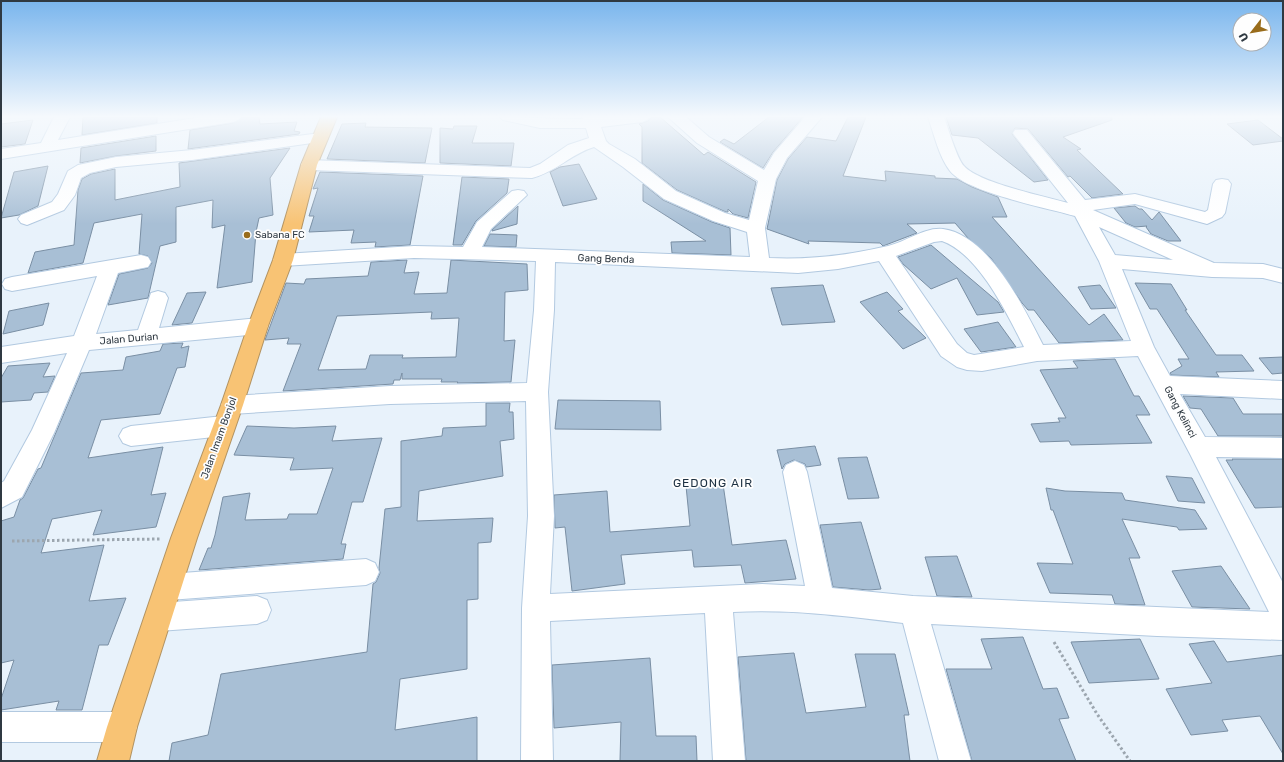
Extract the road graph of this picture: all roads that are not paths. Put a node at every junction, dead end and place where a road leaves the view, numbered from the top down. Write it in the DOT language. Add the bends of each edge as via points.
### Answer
graph roads {
  1 [pos="210,153"];
  2 [pos="314,153"];
  3 [pos="568,153"];
  4 [pos="612,153"];
  5 [pos="724,153"];
  6 [pos="783,153"];
  7 [pos="949,153"];
  8 [pos="1036,153"];
  9 [pos="309,165"];
  10 [pos="767,179"];
  11 [pos="1222,184"];
  12 [pos="518,195"];
  13 [pos="1081,209"];
  14 [pos="27,219"];
  15 [pos="756,228"];
  16 [pos="883,252"];
  17 [pos="469,254"];
  18 [pos="546,256"];
  19 [pos="284,260"];
  20 [pos="1109,260"];
  21 [pos="141,262"];
  22 [pos="760,265"];
  23 [pos="110,268"];
  24 [pos="1212,270"];
  25 [pos="1283,276"];
  26 [pos="12,284"];
  27 [pos="158,298"];
  28 [pos="258,326"];
  29 [pos="146,338"];
  30 [pos="82,343"];
  31 [pos="1144,348"];
  32 [pos="1037,353"];
  33 [pos="1,355"];
  34 [pos="1165,384"];
  35 [pos="1283,390"];
  36 [pos="537,392"];
  37 [pos="232,405"];
  38 [pos="223,426"];
  39 [pos="131,436"];
  40 [pos="1198,447"];
  41 [pos="1283,448"];
  42 [pos="795,472"];
  43 [pos="1,497"];
  44 [pos="366,572"];
  45 [pos="169,587"];
  46 [pos="718,599"];
  47 [pos="821,600"];
  48 [pos="1281,603"];
  49 [pos="536,608"];
  50 [pos="257,610"];
  51 [pos="913,610"];
  52 [pos="159,617"];
  53 [pos="1283,626"];
  54 [pos="1,727"];
  55 [pos="122,727"];
  56 [pos="113,761"];
  57 [pos="537,761"];
  58 [pos="729,761"];
  59 [pos="955,761"];
  1 -- 14 [label="street" via="116,162 84,169 74,175 66,195 58,206"];
  2 -- 9 [label="highway, Jalan Imam Bonjol"];
  3 -- 9 [label="street" via="546,168 532,173"];
  4 -- 15 [label="street" via="630,163 670,195 719,217"];
  5 -- 10 [label="street"];
  6 -- 10 [label="street"];
  7 -- 13 [label="street" via="957,169 1004,191"];
  8 -- 13 [label="street, Gang Kelinci"];
  9 -- 19 [label="highway, Jalan Imam Bonjol"];
  10 -- 15 [label="street"];
  11 -- 13 [label="street" via="1216,213 1207,218 1134,199"];
  12 -- 17 [label="street" via="483,226"];
  13 -- 20 [label="street, Gang Kelinci"];
  13 -- 24 [label="street"];
  15 -- 22 [label="street"];
  16 -- 22 [label="street, Gang Benda" via="864,258 818,265"];
  16 -- 32 [label="street" via="948,350 956,357 966,362 977,363"];
  16 -- 32 [label="street, Gang Benda" via="942,235 961,242 1008,300"];
  17 -- 18 [label="street, Gang Benda"];
  17 -- 19 [label="street, Gang Benda" via="414,252"];
  18 -- 22 [label="street, Gang Benda"];
  18 -- 36 [label="street"];
  19 -- 28 [label="highway, Jalan Imam Bonjol"];
  20 -- 24 [label="street"];
  20 -- 31 [label="street, Gang Kelinci"];
  21 -- 23 [label="street"];
  23 -- 26 [label="street"];
  23 -- 30 [label="street"];
  24 -- 25 [label="street" via="1263,271"];
  27 -- 29 [label="street"];
  28 -- 29 [label="street, Jalan Durian"];
  28 -- 37 [label="highway, Jalan Imam Bonjol"];
  29 -- 30 [label="street, Jalan Durian"];
  30 -- 33 [label="street, Jalan Durian"];
  30 -- 43 [label="street" via="21,475 13,489"];
  31 -- 32 [label="street"];
  31 -- 34 [label="street, Gang Kelinci"];
  34 -- 35 [label="street"];
  34 -- 40 [label="street, Gang Kelinci"];
  36 -- 37 [label="street" via="390,395"];
  36 -- 49 [label="street" via="541,516"];
  37 -- 38 [label="highway, Jalan Imam Bonjol"];
  38 -- 39 [label="street"];
  38 -- 45 [label="highway, Jalan Imam Bonjol"];
  40 -- 41 [label="street"];
  40 -- 48 [label="street, Gang Kelinci"];
  42 -- 47 [label="street"];
  44 -- 45 [label="street"];
  45 -- 52 [label="highway, Jalan Imam Bonjol"];
  46 -- 47 [label="street" via="762,597"];
  46 -- 49 [label="street"];
  46 -- 58 [label="street"];
  47 -- 51 [label="street"];
  49 -- 57 [label="street"];
  50 -- 52 [label="street"];
  51 -- 53 [label="street"];
  51 -- 59 [label="street"];
  52 -- 55 [label="highway, Jalan Imam Bonjol"];
  54 -- 55 [label="street"];
  55 -- 56 [label="highway, Jalan Imam Bonjol"];
}
